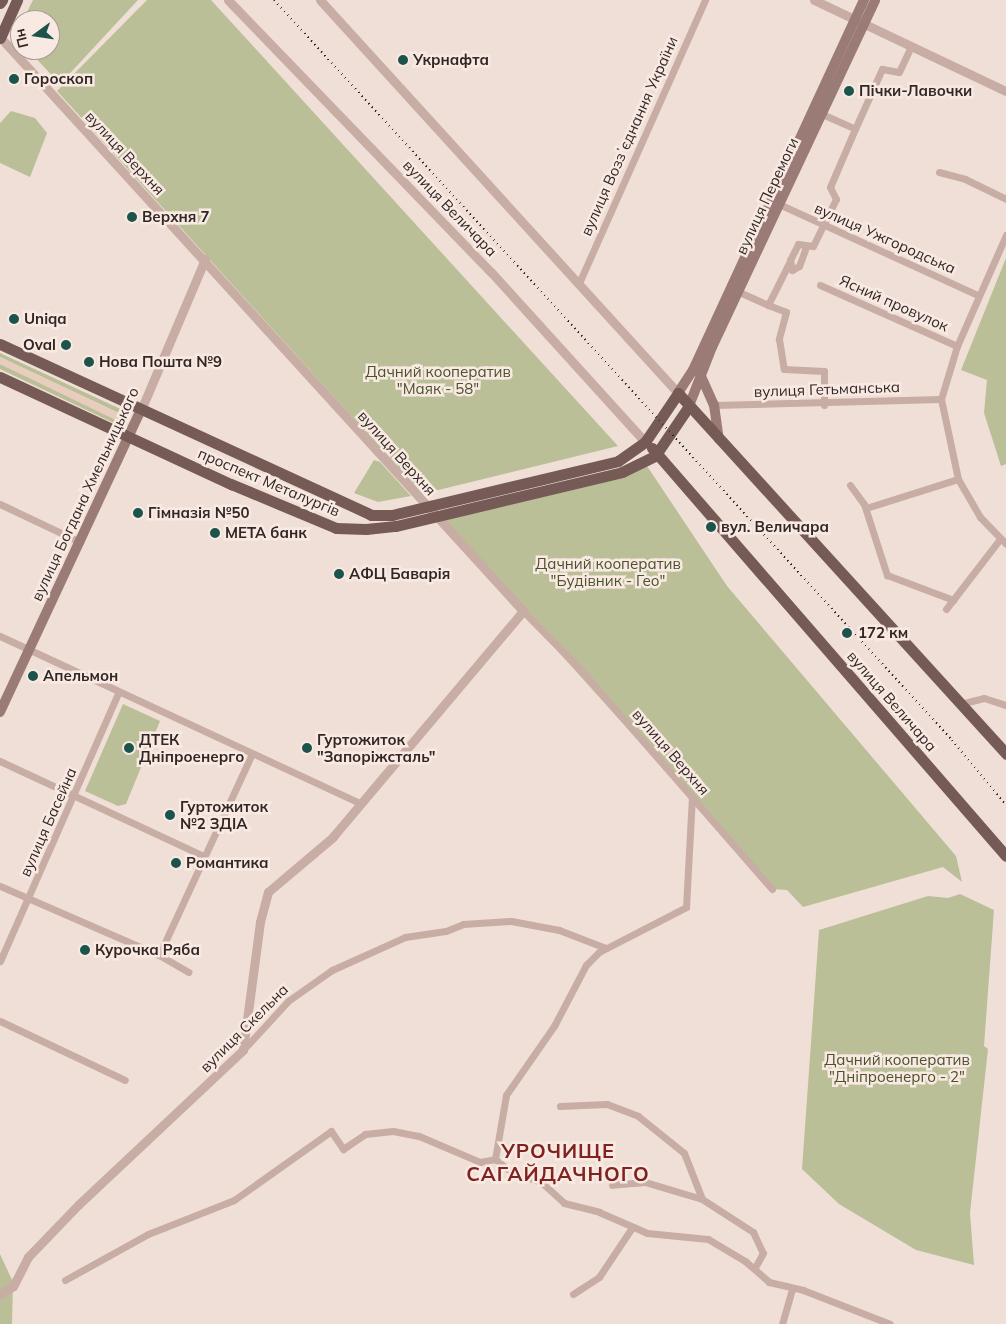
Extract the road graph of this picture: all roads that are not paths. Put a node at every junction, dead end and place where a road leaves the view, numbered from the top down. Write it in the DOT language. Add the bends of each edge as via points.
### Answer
graph roads {
  1 [pos="17,0"];
  2 [pos="228,0"];
  3 [pos="320,0"];
  4 [pos="705,0"];
  5 [pos="814,0"];
  6 [pos="864,0"];
  7 [pos="875,0"];
  8 [pos="860,21"];
  9 [pos="0,37"];
  10 [pos="911,46"];
  11 [pos="1006,91"];
  12 [pos="822,114"];
  13 [pos="855,129"];
  14 [pos="939,172"];
  15 [pos="1006,199"];
  16 [pos="780,205"];
  17 [pos="823,226"];
  18 [pos="1006,235"];
  19 [pos="205,259"];
  20 [pos="579,283"];
  21 [pos="820,285"];
  22 [pos="738,292"];
  23 [pos="978,295"];
  24 [pos="768,305"];
  25 [pos="0,344"];
  26 [pos="957,346"];
  27 [pos="693,370"];
  28 [pos="703,376"];
  29 [pos="0,377"];
  30 [pos="678,393"];
  31 [pos="941,399"];
  32 [pos="824,404"];
  33 [pos="714,405"];
  34 [pos="689,406"];
  35 [pos="141,410"];
  36 [pos="129,438"];
  37 [pos="719,438"];
  38 [pos="645,442"];
  39 [pos="657,453"];
  40 [pos="958,479"];
  41 [pos="850,485"];
  42 [pos="0,504"];
  43 [pos="426,506"];
  44 [pos="348,508"];
  45 [pos="866,508"];
  46 [pos="436,516"];
  47 [pos="341,528"];
  48 [pos="80,542"];
  49 [pos="1003,542"];
  50 [pos="953,600"];
  51 [pos="946,609"];
  52 [pos="522,612"];
  53 [pos="0,636"];
  54 [pos="29,650"];
  55 [pos="118,693"];
  56 [pos="960,704"];
  57 [pos="1006,706"];
  58 [pos="0,712"];
  59 [pos="252,754"];
  60 [pos="1006,754"];
  61 [pos="0,761"];
  62 [pos="75,797"];
  63 [pos="692,797"];
  64 [pos="358,802"];
  65 [pos="204,856"];
  66 [pos="1006,856"];
  67 [pos="0,886"];
  68 [pos="772,889"];
  69 [pos="28,900"];
  70 [pos="606,948"];
  71 [pos="160,955"];
  72 [pos="0,961"];
  73 [pos="188,972"];
  74 [pos="0,1021"];
  75 [pos="243,1050"];
  76 [pos="125,1080"];
  77 [pos="560,1106"];
  78 [pos="495,1159"];
  79 [pos="612,1185"];
  80 [pos="702,1199"];
  81 [pos="631,1229"];
  82 [pos="754,1269"];
  83 [pos="65,1280"];
  84 [pos="792,1288"];
  85 [pos="0,1294"];
  86 [pos="573,1294"];
  87 [pos="782,1324"];
  88 [pos="890,1324"];
  1 -- 9 [label="main road"];
  2 -- 38 [label="street, вулиця Величара" via="491,272"];
  3 -- 20 [label="street"];
  4 -- 20 [label="street, вулиця Воззʼєднання України"];
  5 -- 8 [label="street"];
  6 -- 8 [label="main road, вулиця Перемоги"];
  7 -- 8 [label="main road, вулиця Перемоги"];
  8 -- 10 [label="street"];
  8 -- 12 [label="main road, вулиця Перемоги"];
  8 -- 27 [label="main road, вулиця Перемоги"];
  9 -- 19 [label="street, вулиця Верхня"];
  10 -- 11 [label="street"];
  10 -- 13 [label="street" via="900,71 882,69"];
  12 -- 13 [label="street"];
  12 -- 16 [label="main road, вулиця Перемоги"];
  13 -- 17 [label="street" via="830,187 836,199"];
  14 -- 15 [label="street" via="965,179"];
  16 -- 17 [label="street, вулиця Ужгородська"];
  16 -- 22 [label="main road, вулиця Перемоги"];
  17 -- 23 [label="street, вулиця Ужгородська"];
  17 -- 24 [label="street" via="814,245 798,244"];
  18 -- 23 [label="street"];
  19 -- 35 [label="street, вулиця Богдана Хмельницького"];
  19 -- 43 [label="street, вулиця Верхня"];
  20 -- 30 [label="street"];
  21 -- 26 [label="street, Ясний провулок"];
  22 -- 24 [label="street"];
  22 -- 28 [label="main road, вулиця Перемоги"];
  23 -- 26 [label="street"];
  24 -- 32 [label="street" via="786,312 779,339 784,369 824,371"];
  25 -- 35 [label="main road, проспект Металургів"];
  26 -- 31 [label="street"];
  27 -- 28 [label="main road"];
  27 -- 30 [label="main road, вулиця Перемоги"];
  28 -- 33 [label="main road"];
  28 -- 34 [label="main road, вулиця Перемоги"];
  29 -- 36 [label="main road, проспект Металургів"];
  30 -- 34 [label="main road"];
  30 -- 38 [label="main road, проспект Металургів"];
  31 -- 32 [label="street, вулиця Гетьманська"];
  31 -- 40 [label="street"];
  32 -- 33 [label="street, вулиця Гетьманська"];
  33 -- 37 [label="main road"];
  34 -- 37 [label="main road"];
  34 -- 39 [label="main road, проспект Металургів"];
  35 -- 36 [label="main road, вулиця Богдана Хмельницького"];
  35 -- 44 [label="main road, проспект Металургів"];
  36 -- 47 [label="main road, проспект Металургів"];
  36 -- 48 [label="main road, вулиця Богдана Хмельницького"];
  37 -- 56 [label="main road"];
  38 -- 39 [label="main road, вулиця Величара"];
  38 -- 43 [label="main road, проспект Металургів" via="618,460"];
  39 -- 46 [label="main road, проспект Металургів" via="622,472"];
  39 -- 66 [label="main road, вулиця Величара"];
  40 -- 45 [label="street"];
  40 -- 49 [label="street" via="972,506"];
  41 -- 45 [label="street"];
  42 -- 48 [label="street"];
  43 -- 44 [label="main road, проспект Металургів" via="371,515"];
  43 -- 46 [label="street, вулиця Верхня"];
  44 -- 47 [label="main road"];
  45 -- 50 [label="street" via="887,575"];
  46 -- 47 [label="main road, проспект Металургів" via="396,526"];
  46 -- 52 [label="street, вулиця Верхня"];
  48 -- 54 [label="main road, вулиця Богдана Хмельницького"];
  49 -- 50 [label="street"];
  50 -- 51 [label="street"];
  52 -- 63 [label="street, вулиця Верхня" via="580,668"];
  52 -- 64 [label="street"];
  53 -- 54 [label="street"];
  54 -- 55 [label="street"];
  54 -- 58 [label="main road, вулиця Богдана Хмельницького"];
  55 -- 59 [label="street"];
  55 -- 62 [label="street, вулиця Басейна"];
  56 -- 57 [label="street" via="984,698"];
  56 -- 60 [label="main road"];
  59 -- 64 [label="street"];
  59 -- 65 [label="street"];
  61 -- 62 [label="street"];
  62 -- 65 [label="street"];
  62 -- 69 [label="street, вулиця Басейна"];
  63 -- 68 [label="street, вулиця Верхня"];
  63 -- 70 [label="street" via="686,907"];
  64 -- 75 [label="street" via="333,837 266,897"];
  65 -- 71 [label="street"];
  67 -- 69 [label="street"];
  69 -- 71 [label="street"];
  69 -- 72 [label="street, вулиця Басейна"];
  70 -- 75 [label="street, вулиця Скельна" via="559,930 510,922 463,924 446,931 405,937 332,970 295,996"];
  70 -- 78 [label="street" via="586,965 554,1026 506,1095"];
  71 -- 73 [label="street"];
  74 -- 76 [label="street"];
  75 -- 85 [label="street, вулиця Скельна" via="78,1205 28,1257 13,1286"];
  77 -- 80 [label="street" via="607,1104 638,1116 684,1153"];
  78 -- 81 [label="street" via="512,1173 541,1182 564,1203 599,1212"];
  78 -- 83 [label="street" via="480,1162 419,1136 393,1131 365,1134 343,1149 331,1132 234,1200 148,1234"];
  79 -- 80 [label="street" via="645,1182"];
  80 -- 82 [label="street" via="753,1232 763,1253"];
  81 -- 82 [label="street" via="708,1239"];
  81 -- 86 [label="street" via="599,1277"];
  82 -- 84 [label="street" via="769,1282"];
  84 -- 87 [label="street"];
  84 -- 88 [label="street"];
}
